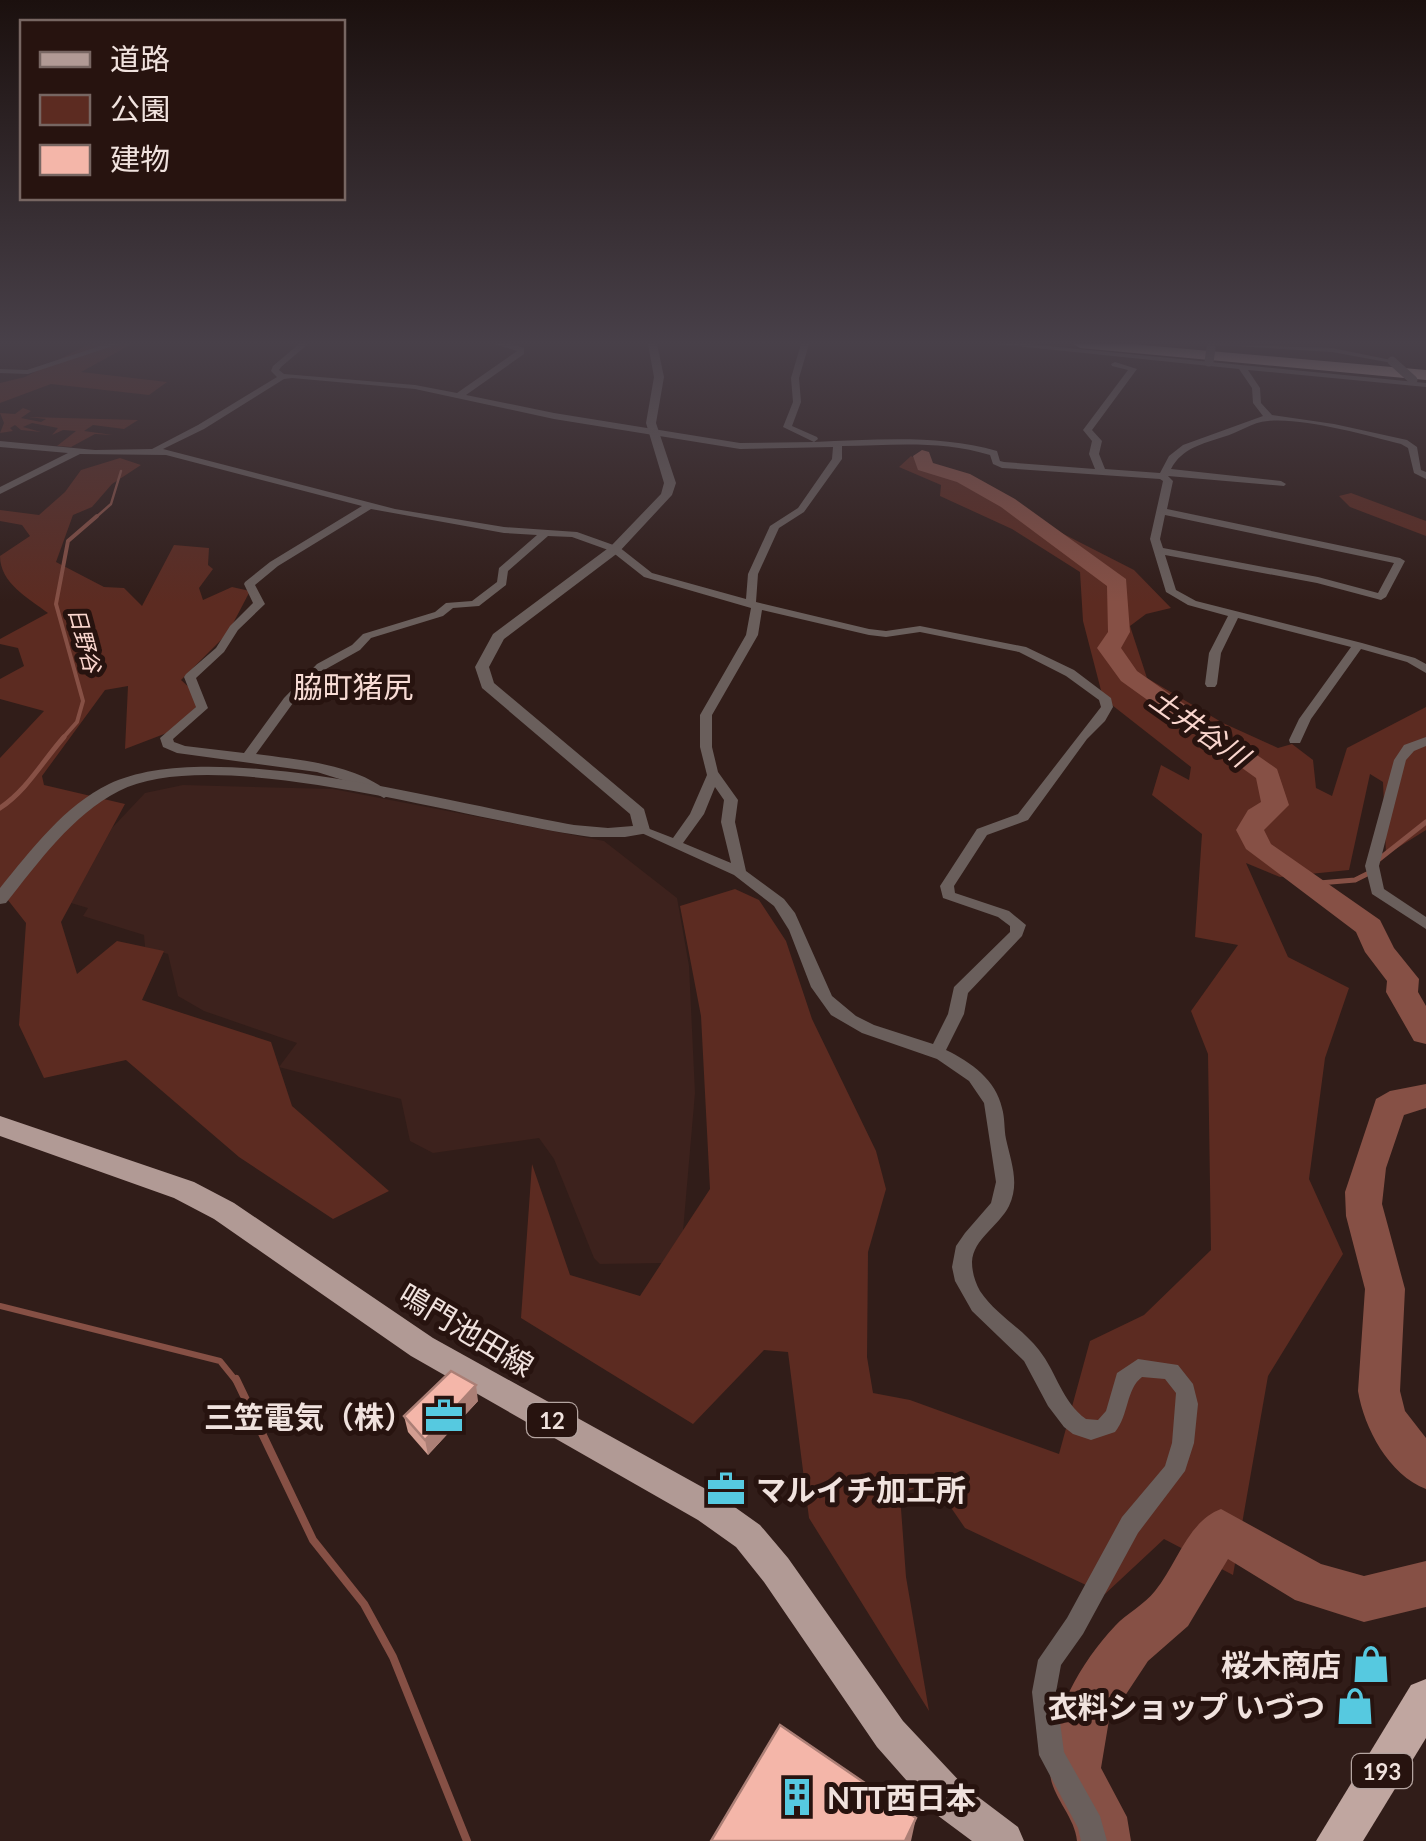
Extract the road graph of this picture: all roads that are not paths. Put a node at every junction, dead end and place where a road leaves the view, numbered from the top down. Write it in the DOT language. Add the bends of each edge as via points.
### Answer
graph roads {
  1 [pos="194,430"];
  2 [pos="641,430"];
  3 [pos="794,430"];
  4 [pos="1086,430"];
  5 [pos="1232,430"];
  6 [pos="1339,430"];
  7 [pos="652,432"];
  8 [pos="838,442"];
  9 [pos="822,443"];
  10 [pos="0,444"];
  11 [pos="79,451"];
  12 [pos="152,451"];
  13 [pos="1100,469"];
  14 [pos="1164,473"];
  15 [pos="1426,476"];
  16 [pos="1281,484"];
  17 [pos="0,491"];
  18 [pos="369,506"];
  19 [pos="1162,511"];
  20 [pos="545,532"];
  21 [pos="615,549"];
  22 [pos="1158,550"];
  23 [pos="754,604"];
  24 [pos="1234,616"];
  25 [pos="1358,645"];
  26 [pos="1426,669"];
  27 [pos="1211,684"];
  28 [pos="1295,740"];
  29 [pos="1426,741"];
  30 [pos="248,760"];
  31 [pos="713,776"];
  32 [pos="384,794"];
  33 [pos="642,830"];
  34 [pos="677,842"];
  35 [pos="739,872"];
  36 [pos="0,899"];
  37 [pos="1426,924"];
  38 [pos="938,1050"];
  39 [pos="0,1126"];
  40 [pos="1426,1700"];
  41 [pos="1004,1841"];
  42 [pos="1094,1841"];
  43 [pos="1338,1841"];
  1 -- 12 [label="street"];
  2 -- 7 [label="street"];
  3 -- 9 [label="street"];
  4 -- 13 [label="street" via="1097,441"];
  5 -- 14 [label="street" via="1189,442"];
  6 -- 15 [label="street" via="1404,442"];
  7 -- 9 [label="street" via="740,446"];
  7 -- 21 [label="street" via="670,483 660,504"];
  8 -- 9 [label="street"];
  8 -- 13 [label="street" via="967,445 1002,464"];
  8 -- 23 [label="street" via="837,460 801,510 774,526 754,574"];
  10 -- 11 [label="street"];
  11 -- 12 [label="street"];
  11 -- 17 [label="street"];
  12 -- 18 [label="street"];
  13 -- 14 [label="street"];
  14 -- 16 [label="street"];
  14 -- 19 [label="street"];
  18 -- 20 [label="street"];
  18 -- 30 [label="street" via="249,584 260,604 190,677 202,708 172,731 168,744"];
  19 -- 22 [label="street"];
  19 -- 22 [label="street" via="1400,562 1381,597"];
  20 -- 21 [label="street"];
  20 -- 30 [label="street" via="475,604 450,605 367,636 312,673"];
  21 -- 23 [label="street" via="648,575"];
  21 -- 33 [label="street" via="498,637 482,667 487,685 638,812"];
  22 -- 24 [label="street" via="1171,592"];
  23 -- 31 [label="street" via="752,636 706,715"];
  23 -- 38 [label="street" via="868,632 920,629 1022,649 1105,698 1102,718 1023,817 982,832 947,886 959,902 1018,925 960,991"];
  24 -- 25 [label="street"];
  24 -- 27 [label="street" via="1215,652"];
  25 -- 26 [label="street"];
  25 -- 28 [label="street"];
  29 -- 37 [label="street" via="1400,760 1372,873 1377,891"];
  30 -- 32 [label="street" via="339,774 372,783"];
  31 -- 34 [label="street"];
  31 -- 35 [label="street" via="731,800 727,835"];
  32 -- 33 [label="street" via="598,833"];
  32 -- 36 [label="street" via="216,773 127,782 100,796"];
  33 -- 34 [label="street"];
  34 -- 35 [label="street"];
  35 -- 38 [label="street" via="792,919 817,984 838,1012"];
  38 -- 42 [label="street" via="992,1098 1006,1167 1000,1206 964,1250 965,1283 976,1302 1032,1356 1067,1414 1089,1430 1115,1419 1124,1379 1138,1368 1171,1371 1186,1390 1187,1422 1174,1471 1130,1526 1050,1660 1044,1692 1052,1755"];
  39 -- 41 [label="main road, 鳴門池田線 / 12" via="184,1190 224,1211 422,1347 710,1508 748,1536 776,1570 890,1734 950,1801"];
  40 -- 43 [label="highway, 193"];
}
